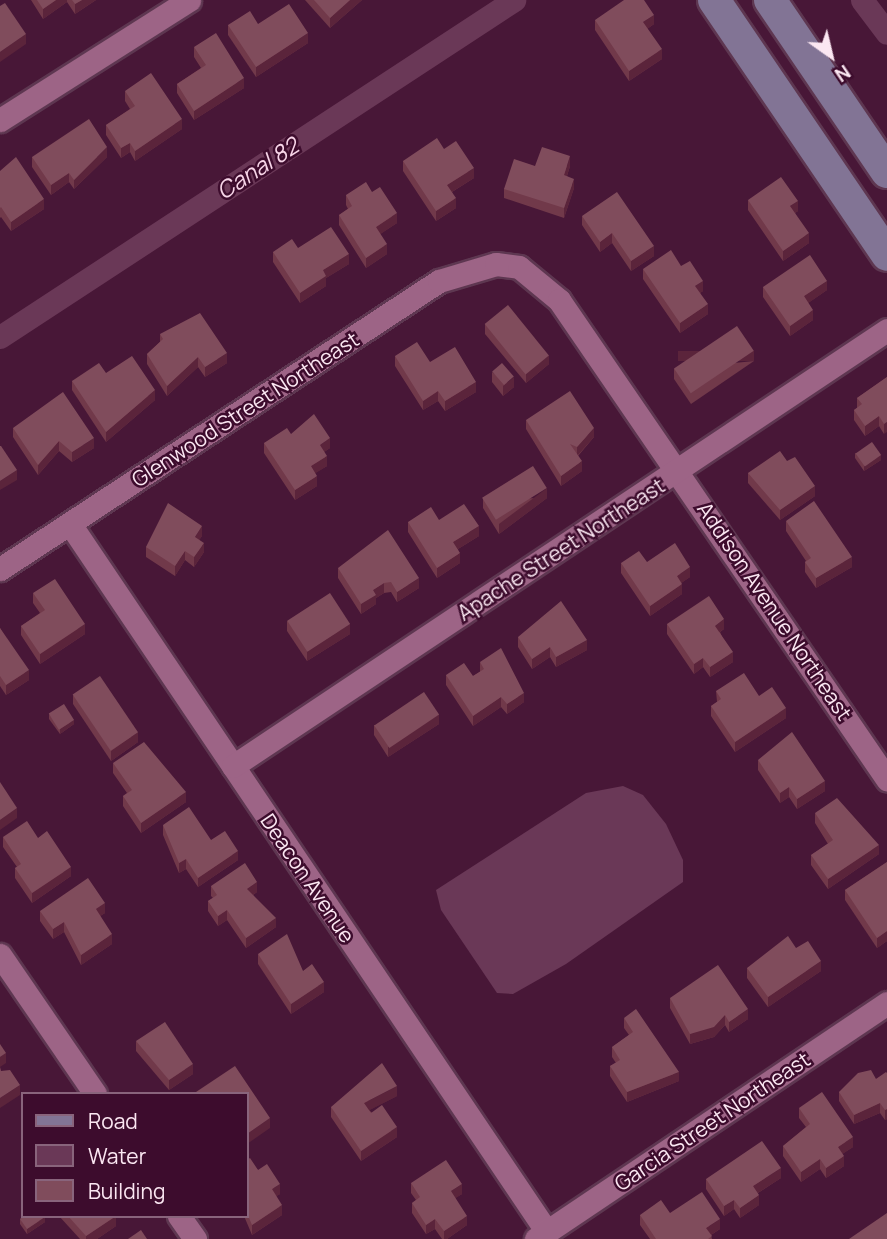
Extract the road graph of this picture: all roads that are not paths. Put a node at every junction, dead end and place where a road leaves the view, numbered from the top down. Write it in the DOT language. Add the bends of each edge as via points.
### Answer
graph roads {
  1 [pos="189,0"];
  2 [pos="714,0"];
  3 [pos="770,0"];
  4 [pos="0,120"];
  5 [pos="887,172"];
  6 [pos="887,255"];
  7 [pos="496,264"];
  8 [pos="887,330"];
  9 [pos="680,470"];
  10 [pos="70,524"];
  11 [pos="0,569"];
  12 [pos="233,766"];
  13 [pos="887,779"];
  14 [pos="0,955"];
  15 [pos="887,1003"];
  16 [pos="94,1092"];
  17 [pos="180,1218"];
  18 [pos="542,1236"];
  19 [pos="195,1239"];
  1 -- 4 [label="street"];
  2 -- 6 [label="main road"];
  3 -- 5 [label="main road"];
  7 -- 9 [label="street, Addison Avenue Northeast" via="519,267 559,300"];
  7 -- 10 [label="street, Glenwood Street Northeast" via="439,281"];
  8 -- 9 [label="street, Apache Street Northeast"];
  9 -- 12 [label="street, Apache Street Northeast"];
  9 -- 13 [label="street, Addison Avenue Northeast"];
  10 -- 11 [label="street, Glenwood Street Northeast"];
  10 -- 12 [label="street, Deacon Avenue"];
  12 -- 18 [label="street, Deacon Avenue"];
  14 -- 16 [label="street"];
  15 -- 18 [label="street, Garcia Street Northeast"];
  17 -- 19 [label="street"];
}
